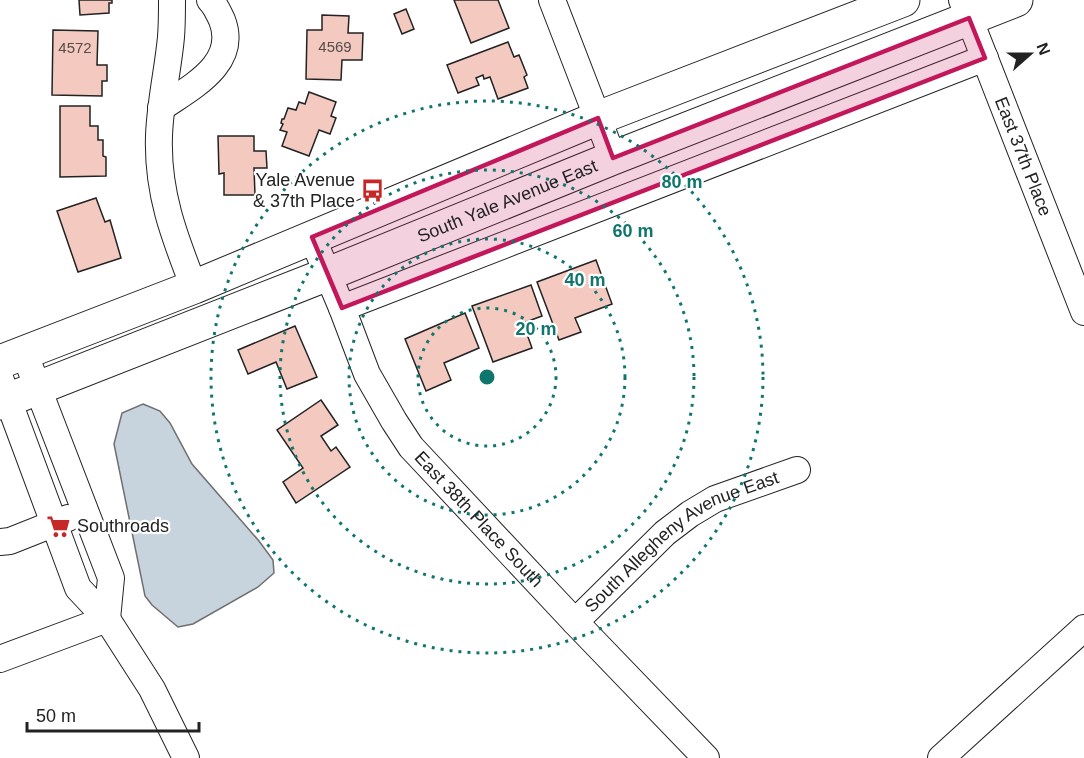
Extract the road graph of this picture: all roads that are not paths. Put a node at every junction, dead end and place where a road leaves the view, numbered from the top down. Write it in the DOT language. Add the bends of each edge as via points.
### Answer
graph roads {
  1 [pos="172,0"];
  2 [pos="210,0"];
  3 [pos="552,0"];
  4 [pos="903,0"];
  5 [pos="1016,0"];
  6 [pos="966,9"];
  7 [pos="985,58"];
  8 [pos="161,108"];
  9 [pos="598,118"];
  10 [pos="613,158"];
  11 [pos="312,237"];
  12 [pos="328,274"];
  13 [pos="194,287"];
  14 [pos="342,308"];
  15 [pos="1084,312"];
  16 [pos="12,357"];
  17 [pos="12,393"];
  18 [pos="797,470"];
  19 [pos="85,512"];
  20 [pos="54,524"];
  21 [pos="0,542"];
  22 [pos="108,619"];
  23 [pos="575,622"];
  24 [pos="1084,628"];
  25 [pos="0,659"];
  26 [pos="186,758"];
  27 [pos="706,758"];
  28 [pos="941,758"];
  1 -- 8 [label="street"];
  2 -- 8 [label="street" via="225,28 226,46 219,62 205,77"];
  3 -- 9 [label="street"];
  4 -- 9 [label="main road"];
  5 -- 6 [label="main road, South Yale Avenue East"];
  6 -- 7 [label="street, East 37th Place"];
  6 -- 10 [label="main road, South Yale Avenue East"];
  7 -- 14 [label="street"];
  7 -- 15 [label="street, East 37th Place"];
  8 -- 13 [label="street" via="162,187 168,217"];
  9 -- 10 [label="street"];
  9 -- 11 [label="main road"];
  10 -- 12 [label="main road, South Yale Avenue East"];
  11 -- 12 [label="street, East 38th Place South"];
  11 -- 13 [label="main road"];
  12 -- 14 [label="street, East 38th Place South"];
  12 -- 17 [label="main road, South Yale Avenue East"];
  13 -- 16 [label="main road"];
  14 -- 23 [label="street, East 38th Place South" via="367,374 411,447"];
  16 -- 17 [label="street"];
  17 -- 19 [label="street"];
  17 -- 20 [label="street"];
  18 -- 23 [label="street, South Allegheny Avenue East" via="715,499 690,514 665,533"];
  19 -- 20 [label="street"];
  19 -- 22 [label="street" via="111,578"];
  20 -- 21 [label="street"];
  20 -- 22 [label="street" via="78,588"];
  22 -- 25 [label="street"];
  22 -- 26 [label="street" via="152,689"];
  23 -- 27 [label="street, East 38th Place South"];
  24 -- 28 [label="street"];
}
